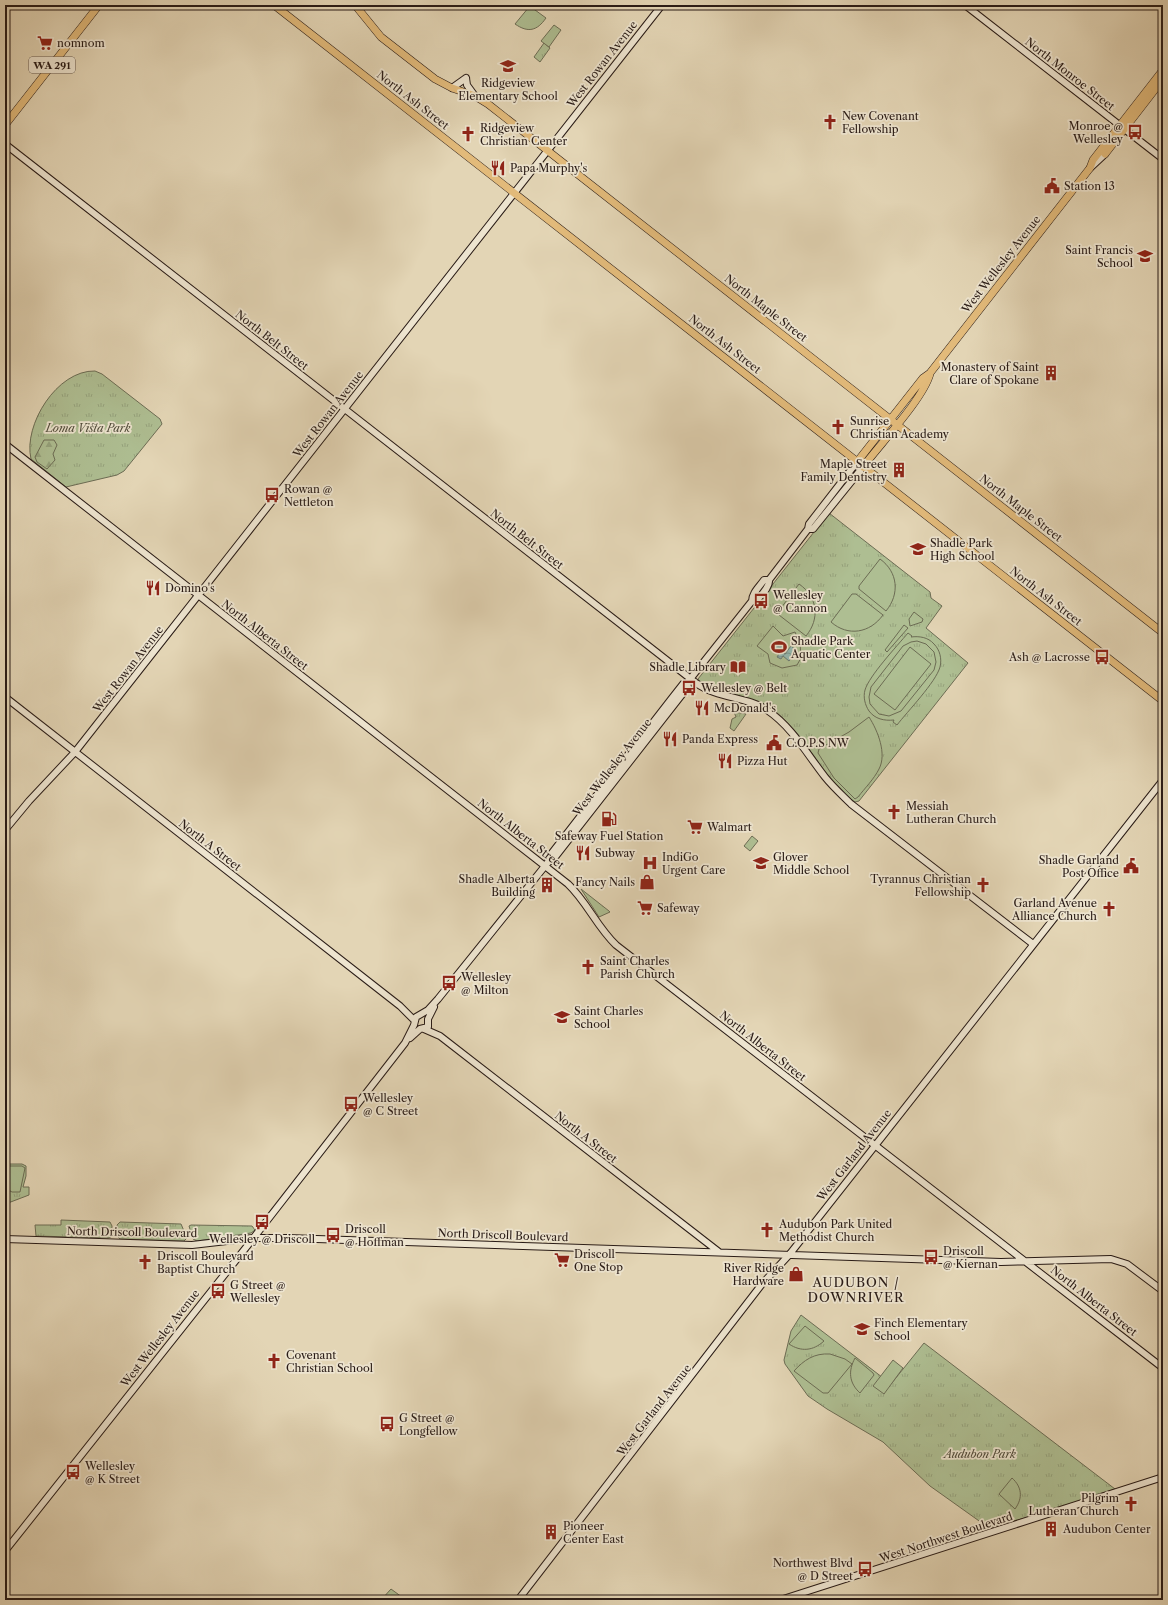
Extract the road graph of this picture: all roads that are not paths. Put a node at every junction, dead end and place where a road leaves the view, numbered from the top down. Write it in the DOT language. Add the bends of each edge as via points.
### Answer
graph roads {
  1 [pos="99,5"];
  2 [pos="274,5"];
  3 [pos="356,5"];
  4 [pos="662,5"];
  5 [pos="965,5"];
  6 [pos="1163,70"];
  7 [pos="1163,79"];
  8 [pos="452,88"];
  9 [pos="476,96"];
  10 [pos="5,125"];
  11 [pos="1122,127"];
  12 [pos="5,144"];
  13 [pos="547,151"];
  14 [pos="1105,154"];
  15 [pos="1163,159"];
  16 [pos="1090,168"];
  17 [pos="514,193"];
  18 [pos="345,409"];
  19 [pos="894,422"];
  20 [pos="5,444"];
  21 [pos="860,465"];
  22 [pos="811,529"];
  23 [pos="199,596"];
  24 [pos="1163,633"];
  25 [pos="689,681"];
  26 [pos="5,698"];
  27 [pos="1163,700"];
  28 [pos="75,752"];
  29 [pos="609,779"];
  30 [pos="1163,780"];
  31 [pos="603,797"];
  32 [pos="590,804"];
  33 [pos="5,830"];
  34 [pos="547,864"];
  35 [pos="1033,944"];
  36 [pos="438,999"];
  37 [pos="403,1008"];
  38 [pos="420,1014"];
  39 [pos="429,1021"];
  40 [pos="414,1022"];
  41 [pos="422,1029"];
  42 [pos="440,1036"];
  43 [pos="405,1043"];
  44 [pos="875,1144"];
  45 [pos="253,1238"];
  46 [pos="5,1239"];
  47 [pos="1012,1251"];
  48 [pos="719,1252"];
  49 [pos="790,1254"];
  50 [pos="1025,1261"];
  51 [pos="1046,1261"];
  52 [pos="1001,1262"];
  53 [pos="1044,1275"];
  54 [pos="1163,1291"];
  55 [pos="1163,1368"];
  56 [pos="1163,1477"];
  57 [pos="5,1551"];
  58 [pos="518,1600"];
  59 [pos="780,1600"];
  1 -- 10 [label="main road, WA 291"];
  2 -- 17 [label="main road, North Ash Street"];
  3 -- 8 [label="main road, North Maple Street" via="381,36 435,79"];
  4 -- 13 [label="main road, West Rowan Avenue"];
  5 -- 11 [label="main road, North Monroe Street"];
  6 -- 11 [label="main road, West Wellesley Avenue"];
  7 -- 11 [label="main road, West Wellesley Avenue"];
  8 -- 9 [label="main road, North Maple Street"];
  8 -- 9 [label="main road" via="466,78 467,85"];
  9 -- 13 [label="main road, North Maple Street"];
  11 -- 14 [label="main road, West Wellesley Avenue"];
  11 -- 15 [label="main road, North Monroe Street"];
  11 -- 16 [label="main road, West Wellesley Avenue" via="1093,160"];
  12 -- 18 [label="main road, North Belt Street"];
  13 -- 17 [label="main road, West Rowan Avenue"];
  13 -- 19 [label="main road, North Maple Street"];
  14 -- 16 [label="main road, West Wellesley Avenue"];
  16 -- 19 [label="main road, West Wellesley Avenue" via="930,374 924,378"];
  17 -- 18 [label="main road, West Rowan Avenue"];
  17 -- 21 [label="main road, North Ash Street"];
  18 -- 23 [label="main road, West Rowan Avenue"];
  18 -- 25 [label="main road, North Belt Street"];
  19 -- 21 [label="main road, West Wellesley Avenue"];
  19 -- 24 [label="main road, North Maple Street"];
  20 -- 23 [label="main road, North Alberta Street"];
  21 -- 22 [label="main road, West Wellesley Avenue"];
  21 -- 22 [label="main road, West Wellesley Avenue" via="809,524"];
  21 -- 27 [label="main road, North Ash Street"];
  22 -- 25 [label="main road, West Wellesley Avenue" via="769,580 770,584 764,592 756,601 752,601"];
  23 -- 28 [label="main road, West Rowan Avenue"];
  23 -- 34 [label="main road, North Alberta Street"];
  25 -- 29 [label="main road, West Wellesley Avenue" via="683,684"];
  25 -- 31 [label="main road, West Wellesley Avenue" via="688,687"];
  25 -- 35 [label="main road, North Belt Street" via="712,693 768,710 791,731 826,778 851,804"];
  26 -- 28 [label="main road, North A Street"];
  28 -- 33 [label="main road, West Rowan Avenue"];
  28 -- 37 [label="main road, North A Street"];
  29 -- 31 [label="main road"];
  29 -- 32 [label="main road, West Wellesley Avenue"];
  30 -- 35 [label="main road, West Garland Avenue"];
  31 -- 32 [label="main road"];
  31 -- 34 [label="main road, West Wellesley Avenue"];
  32 -- 34 [label="main road, West Wellesley Avenue" via="548,858"];
  34 -- 36 [label="main road, West Wellesley Avenue"];
  34 -- 44 [label="main road, North Alberta Street" via="576,892 616,945"];
  35 -- 44 [label="main road, West Garland Avenue"];
  36 -- 38 [label="main road, West Wellesley Avenue"];
  36 -- 39 [label="main road, West Wellesley Avenue"];
  37 -- 38 [label="main road, North A Street"];
  37 -- 40 [label="main road, North A Street"];
  38 -- 39 [label="main road, North A Street"];
  38 -- 40 [label="main road, West Wellesley Avenue"];
  39 -- 41 [label="main road, West Wellesley Avenue" via="428,1027"];
  39 -- 42 [label="main road, North A Street"];
  40 -- 41 [label="main road, North A Street"];
  40 -- 43 [label="main road, West Wellesley Avenue"];
  41 -- 42 [label="main road, North A Street"];
  41 -- 43 [label="main road, West Wellesley Avenue"];
  42 -- 48 [label="main road, North A Street"];
  43 -- 45 [label="main road, West Wellesley Avenue"];
  44 -- 47 [label="main road, North Alberta Street"];
  44 -- 49 [label="main road, West Garland Avenue"];
  45 -- 46 [label="main road, North Driscoll Boulevard" via="192,1245"];
  45 -- 48 [label="main road, North Driscoll Boulevard"];
  45 -- 57 [label="main road, West Wellesley Avenue"];
  47 -- 50 [label="main road, North Alberta Street"];
  47 -- 51 [label="main road, North Alberta Street"];
  48 -- 49 [label="main road, North Driscoll Boulevard"];
  49 -- 52 [label="main road, North Driscoll Boulevard"];
  49 -- 58 [label="main road, West Garland Avenue" via="762,1284"];
  50 -- 51 [label="main road, North Driscoll Boulevard"];
  50 -- 52 [label="main road, North Driscoll Boulevard"];
  50 -- 53 [label="main road, North Alberta Street"];
  51 -- 54 [label="main road, North Driscoll Boulevard" via="1111,1259 1130,1266"];
  52 -- 53 [label="main road, North Driscoll Boulevard" via="1021,1264"];
  53 -- 55 [label="main road, North Alberta Street"];
  56 -- 59 [label="main road, West Northwest Boulevard"];
}
